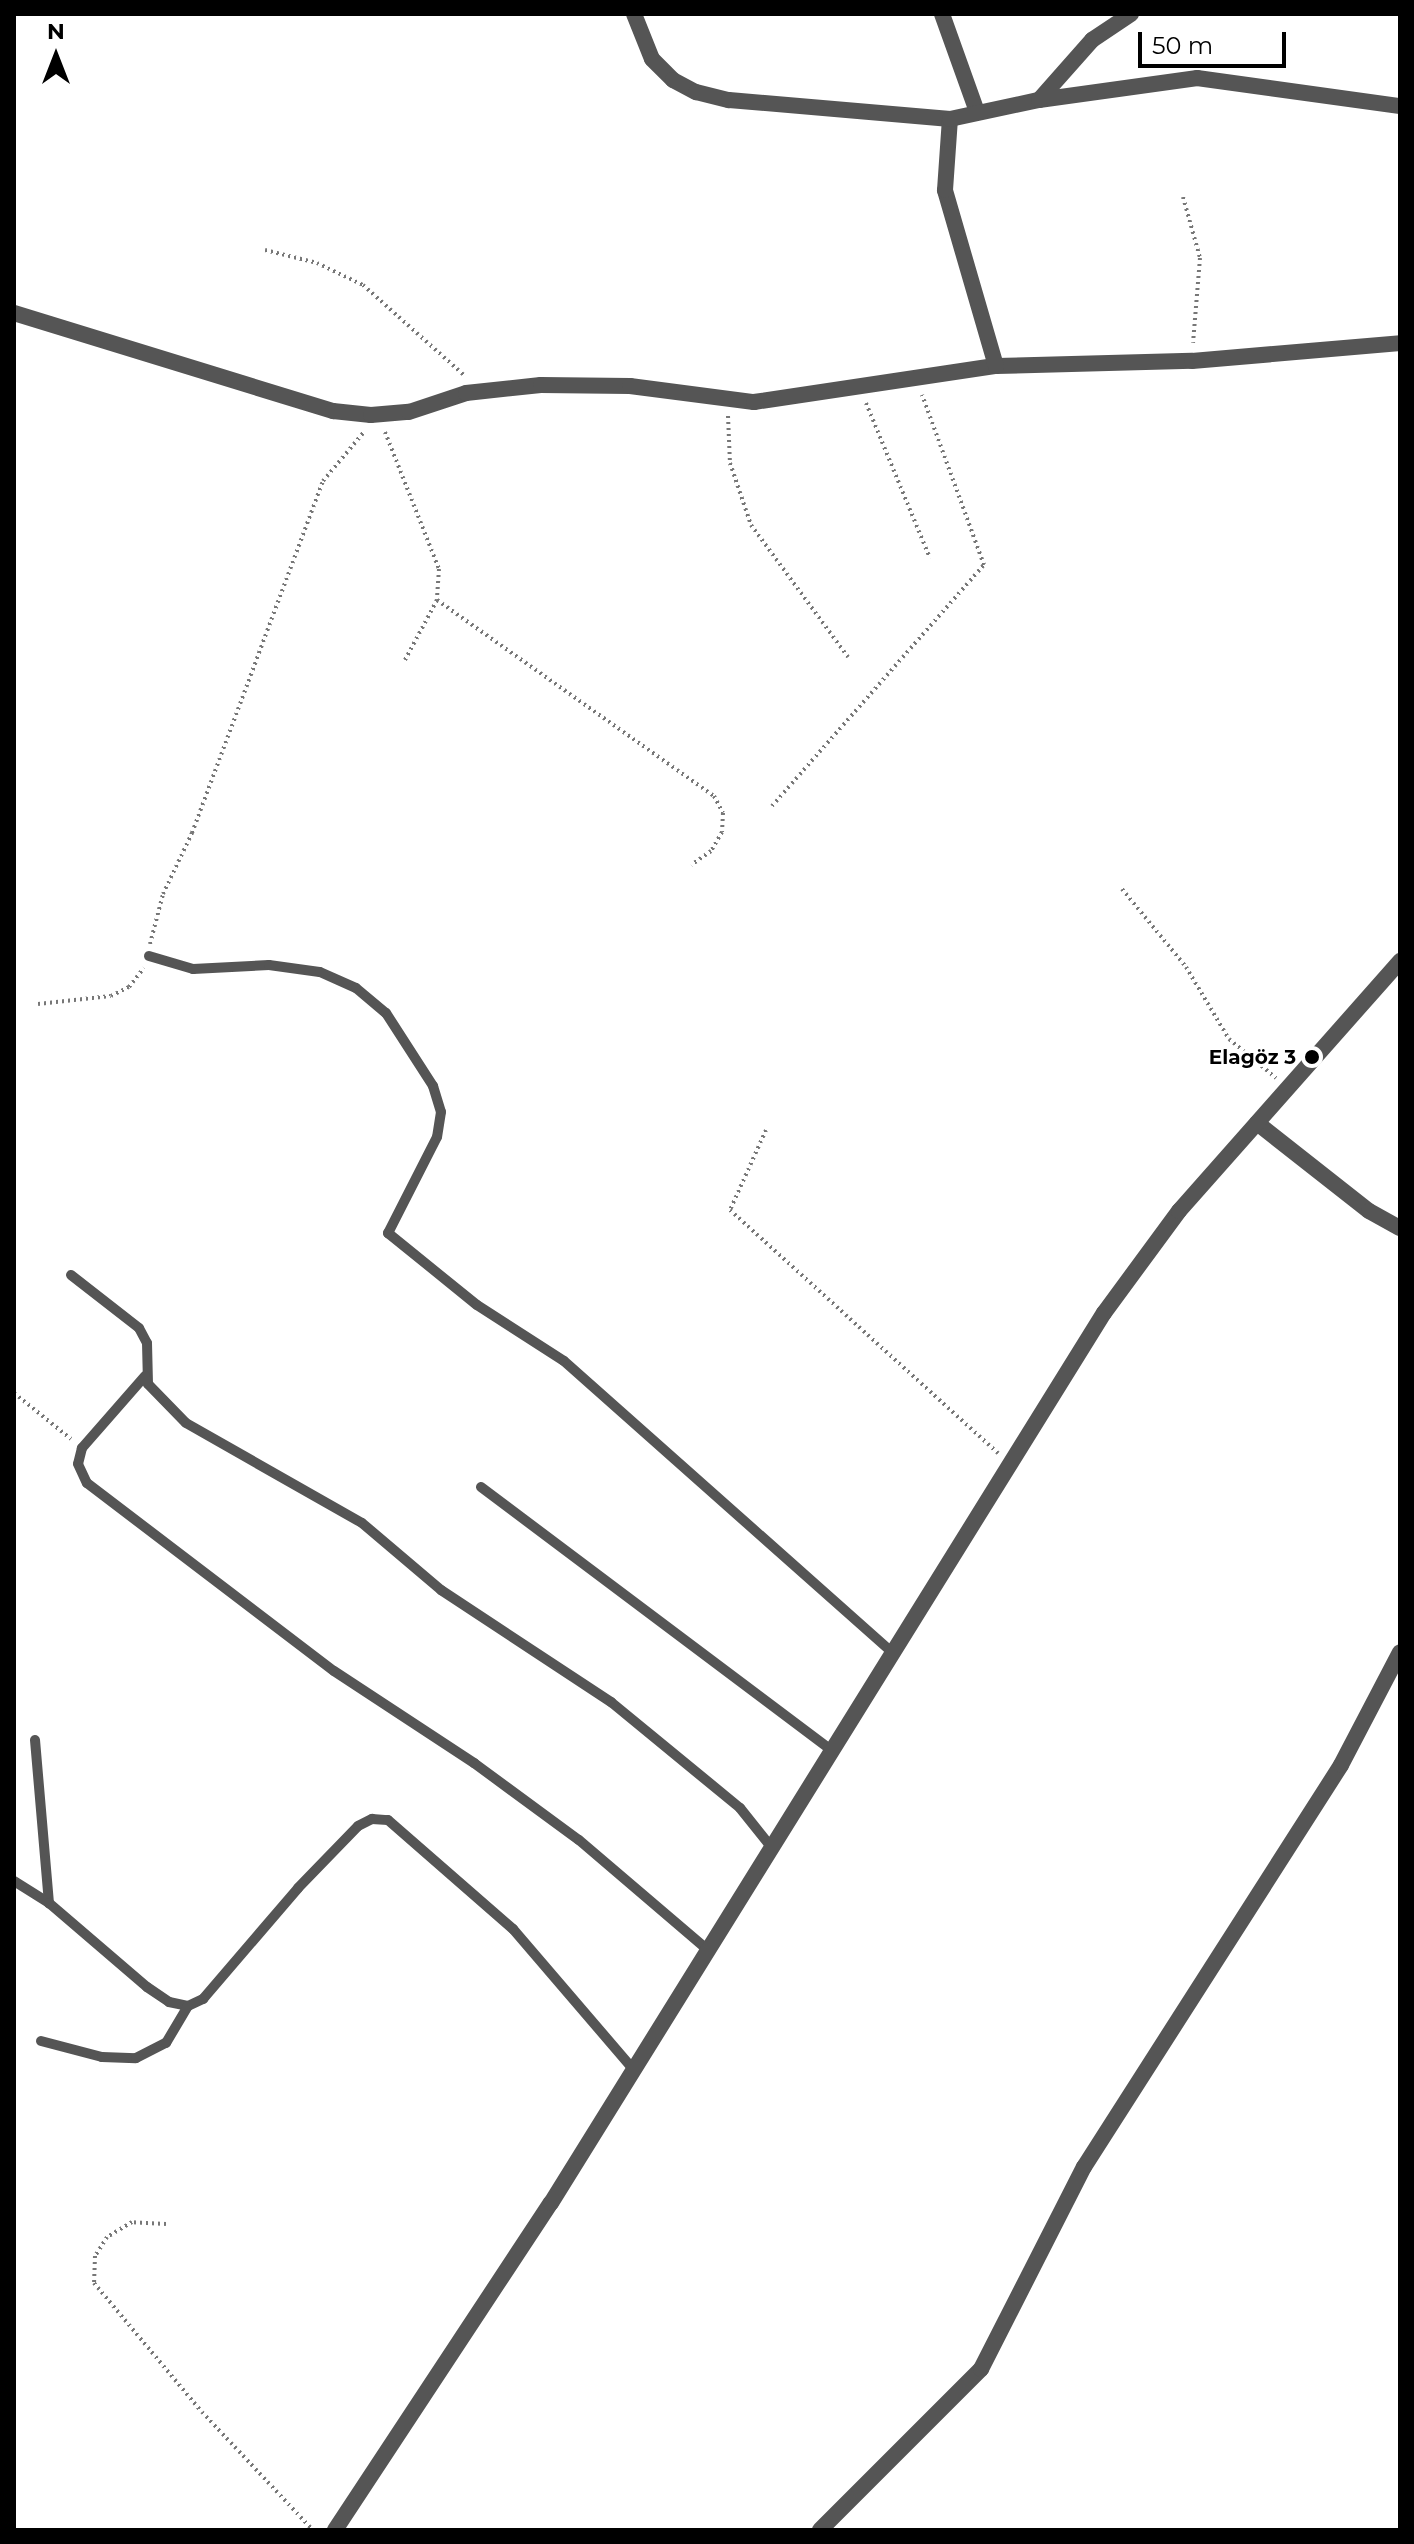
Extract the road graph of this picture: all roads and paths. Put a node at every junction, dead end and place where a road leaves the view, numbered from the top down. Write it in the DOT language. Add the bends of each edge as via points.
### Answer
graph roads {
  1 [pos="634,14"];
  2 [pos="942,14"];
  3 [pos="1131,14"];
  4 [pos="1039,100"];
  5 [pos="1400,106"];
  6 [pos="977,112"];
  7 [pos="950,119"];
  8 [pos="1183,197"];
  9 [pos="265,250"];
  10 [pos="14,313"];
  11 [pos="1400,343"];
  12 [pos="1192,361"];
  13 [pos="996,366"];
  14 [pos="916,378"];
  15 [pos="859,386"];
  16 [pos="475,392"];
  17 [pos="729,402"];
  18 [pos="378,415"];
  19 [pos="930,558"];
  20 [pos="437,600"];
  21 [pos="848,657"];
  22 [pos="405,660"];
  23 [pos="772,806"];
  24 [pos="691,865"];
  25 [pos="1122,889"];
  26 [pos="149,956"];
  27 [pos="1400,961"];
  28 [pos="38,1004"];
  29 [pos="1287,1086"];
  30 [pos="1257,1123"];
  31 [pos="766,1130"];
  32 [pos="1400,1228"];
  33 [pos="71,1275"];
  34 [pos="145,1376"];
  35 [pos="14,1393"];
  36 [pos="82,1448"];
  37 [pos="1009,1464"];
  38 [pos="481,1487"];
  39 [pos="1400,1652"];
  40 [pos="893,1653"];
  41 [pos="35,1740"];
  42 [pos="833,1751"];
  43 [pos="772,1848"];
  44 [pos="14,1881"];
  45 [pos="49,1903"];
  46 [pos="708,1950"];
  47 [pos="188,2006"];
  48 [pos="41,2041"];
  49 [pos="634,2070"];
  50 [pos="166,2224"];
  51 [pos="313,2530"];
  52 [pos="335,2530"];
  53 [pos="820,2530"];
  1 -- 7 [label="street" via="652,59 673,80 696,92 729,100"];
  2 -- 6 [label="street"];
  3 -- 4 [label="street" via="1092,40"];
  4 -- 5 [label="street" via="1197,78"];
  4 -- 6 [label="street"];
  6 -- 7 [label="street"];
  7 -- 13 [label="street" via="943,160 945,190"];
  8 -- 12 [label="path" via="1200,258"];
  9 -- 16 [label="path" via="317,263 373,292 458,365"];
  10 -- 18 [label="street" via="333,411"];
  11 -- 12 [label="street"];
  12 -- 13 [label="street"];
  13 -- 14 [label="street"];
  14 -- 15 [label="street"];
  14 -- 23 [label="path" via="984,565"];
  15 -- 17 [label="street"];
  15 -- 19 [label="path"];
  16 -- 17 [label="street" via="599,384"];
  16 -- 18 [label="street"];
  17 -- 21 [label="path" via="730,463 751,525"];
  18 -- 20 [label="path" via="436,558"];
  18 -- 26 [label="path" via="323,481 192,833 163,894"];
  20 -- 22 [label="path"];
  20 -- 24 [label="path" via="714,796 723,813 722,832 711,851"];
  25 -- 29 [label="path" via="1186,967 1229,1039"];
  26 -- 28 [label="path" via="142,973 120,992"];
  26 -- 40 [label="lane" via="193,969 269,965 320,972 356,988 386,1013 433,1086 441,1112 437,1137 388,1233 477,1305 564,1361"];
  27 -- 29 [label="street"];
  29 -- 30 [label="street"];
  30 -- 32 [label="street" via="1369,1211"];
  30 -- 37 [label="street" via="1142,1259"];
  31 -- 37 [label="path" via="730,1210"];
  33 -- 34 [label="lane" via="139,1328 147,1343"];
  34 -- 36 [label="lane"];
  34 -- 43 [label="lane" via="186,1423 362,1523 441,1590 611,1702 740,1808"];
  35 -- 36 [label="path"];
  36 -- 46 [label="lane" via="78,1464 87,1483 334,1671 579,1840"];
  37 -- 40 [label="street"];
  38 -- 42 [label="lane"];
  39 -- 53 [label="street" via="1333,1778 1084,2167 981,2369"];
  40 -- 42 [label="street"];
  41 -- 45 [label="lane"];
  42 -- 43 [label="street"];
  43 -- 46 [label="street"];
  44 -- 45 [label="lane"];
  45 -- 47 [label="lane" via="147,1987 169,2002"];
  46 -- 49 [label="street"];
  47 -- 48 [label="lane" via="166,2043 136,2058 102,2057"];
  47 -- 49 [label="lane" via="203,1999 358,1826 379,1818 395,1824 513,1929"];
  49 -- 52 [label="street"];
  50 -- 51 [label="path" via="132,2222 107,2237 95,2256 94,2283 182,2389"];
}
